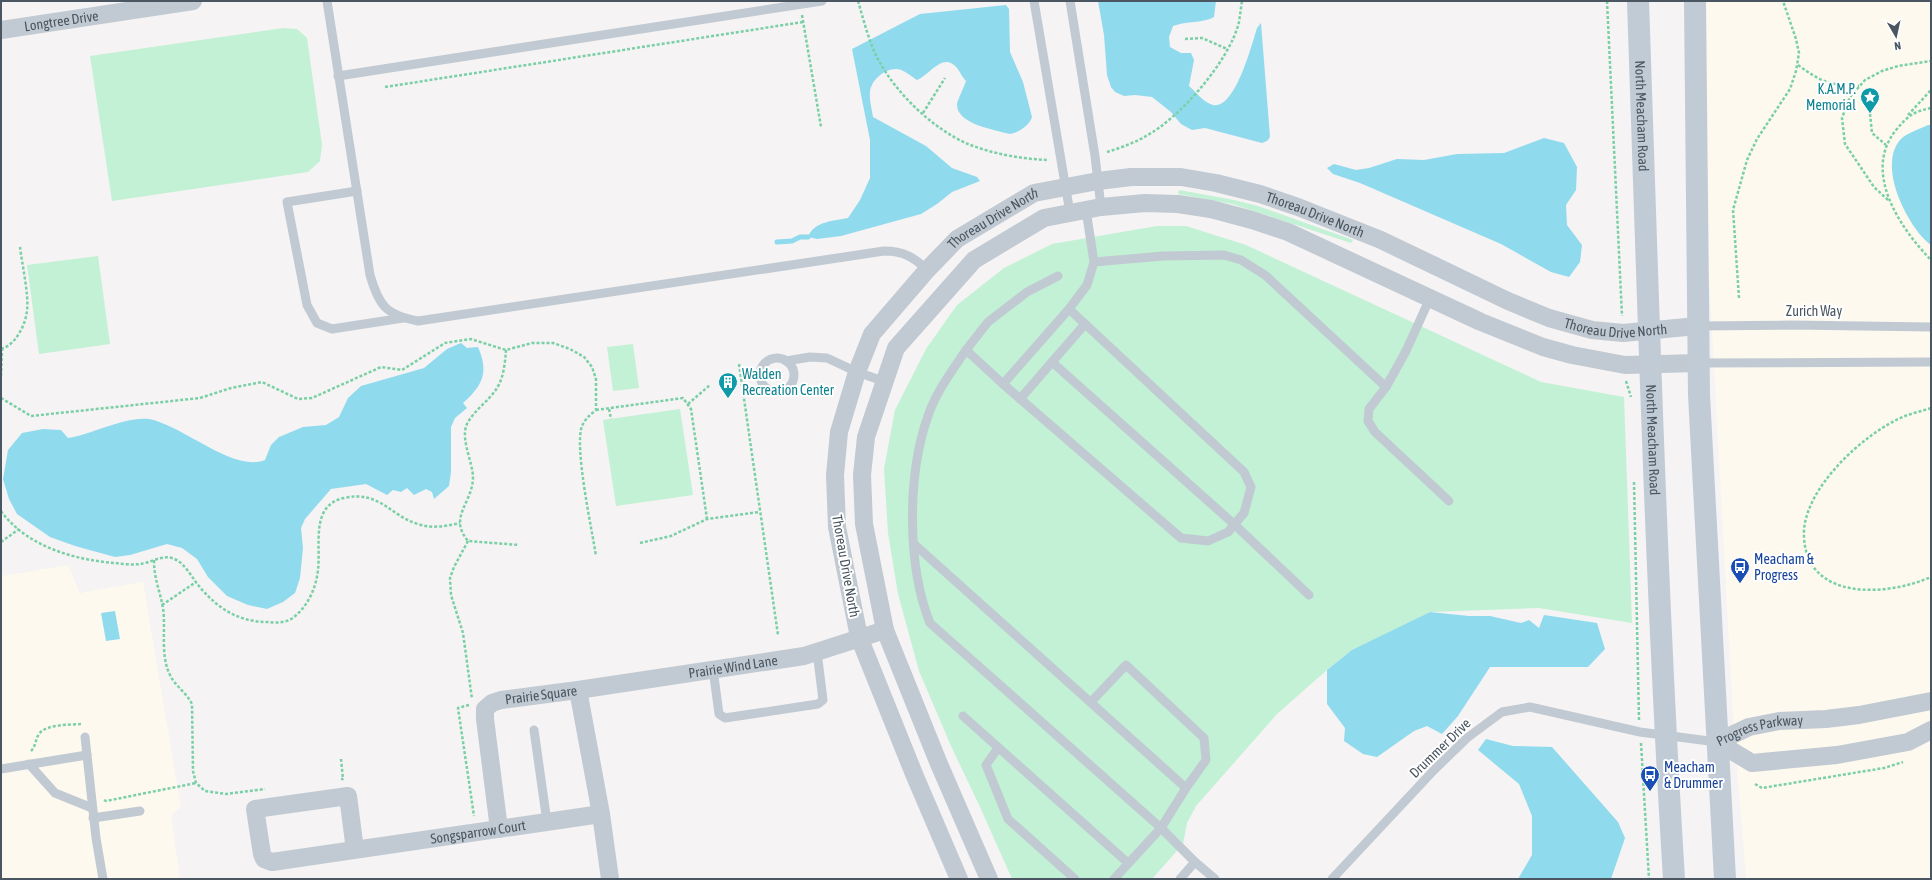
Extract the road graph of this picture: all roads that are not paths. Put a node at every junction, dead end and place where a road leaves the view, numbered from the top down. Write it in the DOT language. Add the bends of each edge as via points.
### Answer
graph roads {
  1 [pos="192,1"];
  2 [pos="327,1"];
  3 [pos="822,1"];
  4 [pos="1034,1"];
  5 [pos="1070,1"];
  6 [pos="1638,1"];
  7 [pos="1695,1"];
  8 [pos="129,6"];
  9 [pos="1,30"];
  10 [pos="338,76"];
  11 [pos="1098,180"];
  12 [pos="1066,187"];
  13 [pos="357,192"];
  14 [pos="1086,210"];
  15 [pos="1094,262"];
  16 [pos="927,270"];
  17 [pos="1058,276"];
  18 [pos="1430,298"];
  19 [pos="1069,309"];
  20 [pos="403,318"];
  21 [pos="1085,324"];
  22 [pos="1697,326"];
  23 [pos="1931,327"];
  24 [pos="1649,330"];
  25 [pos="966,350"];
  26 [pos="786,360"];
  27 [pos="1052,362"];
  28 [pos="1931,362"];
  29 [pos="1698,363"];
  30 [pos="1650,364"];
  31 [pos="857,372"];
  32 [pos="883,381"];
  33 [pos="1003,384"];
  34 [pos="1386,387"];
  35 [pos="1020,399"];
  36 [pos="1449,501"];
  37 [pos="1235,525"];
  38 [pos="914,544"];
  39 [pos="1309,596"];
  40 [pos="885,630"];
  41 [pos="859,637"];
  42 [pos="817,652"];
  43 [pos="713,669"];
  44 [pos="578,690"];
  45 [pos="1931,701"];
  46 [pos="1091,702"];
  47 [pos="962,716"];
  48 [pos="534,730"];
  49 [pos="1931,730"];
  50 [pos="1665,736"];
  51 [pos="84,737"];
  52 [pos="1717,742"];
  53 [pos="998,748"];
  54 [pos="87,755"];
  55 [pos="29,764"];
  56 [pos="1,769"];
  57 [pos="1186,788"];
  58 [pos="92,808"];
  59 [pos="140,811"];
  60 [pos="601,814"];
  61 [pos="93,818"];
  62 [pos="547,822"];
  63 [pos="1161,828"];
  64 [pos="499,829"];
  65 [pos="355,850"];
  66 [pos="1195,862"];
  67 [pos="1128,863"];
  68 [pos="103,879"];
  69 [pos="610,879"];
  70 [pos="960,879"];
  71 [pos="989,879"];
  72 [pos="1076,879"];
  73 [pos="1114,879"];
  74 [pos="1180,879"];
  75 [pos="1215,879"];
  76 [pos="1332,879"];
  77 [pos="1674,879"];
  78 [pos="1725,879"];
  1 -- 8 [label="street, Longtree Drive"];
  2 -- 10 [label="lane"];
  3 -- 10 [label="lane"];
  4 -- 12 [label="lane"];
  5 -- 11 [label="lane"];
  6 -- 24 [label="main road, North Meacham Road"];
  7 -- 22 [label="main road"];
  8 -- 9 [label="street, Longtree Drive"];
  10 -- 13 [label="lane"];
  11 -- 12 [label="street, Thoreau Drive North"];
  11 -- 14 [label="lane"];
  11 -- 24 [label="street, Thoreau Drive North" via="1145,176 1216,182 1298,207 1381,240 1549,318 1592,330"];
  12 -- 14 [label="lane"];
  12 -- 16 [label="street, Thoreau Drive North" via="1034,193 997,213 957,239"];
  13 -- 20 [label="lane" via="370,275 376,296 385,308"];
  13 -- 20 [label="lane" via="287,202 307,306 316,322 332,329"];
  14 -- 15 [label="lane"];
  14 -- 18 [label="street, Thoreau Drive North" via="1145,203 1211,209 1288,232"];
  14 -- 32 [label="street, Thoreau Drive North" via="1044,218 974,260 896,348"];
  15 -- 19 [label="lane" via="1087,285"];
  15 -- 34 [label="lane" via="1163,256 1224,255 1241,260 1265,274"];
  16 -- 20 [label="lane" via="907,255 884,251 418,321"];
  16 -- 31 [label="street, Thoreau Drive North" via="872,334"];
  17 -- 25 [label="lane" via="1027,292 988,322"];
  18 -- 30 [label="street, Thoreau Drive North" via="1544,347 1625,365"];
  18 -- 34 [label="lane"];
  19 -- 21 [label="lane"];
  19 -- 33 [label="lane"];
  21 -- 27 [label="lane"];
  21 -- 37 [label="lane" via="1244,472 1251,487 1244,513"];
  22 -- 23 [label="lane, Zurich Way"];
  22 -- 24 [label="street, Thoreau Drive North"];
  22 -- 29 [label="main road"];
  24 -- 30 [label="main road, North Meacham Road"];
  25 -- 33 [label="lane"];
  25 -- 38 [label="lane" via="946,379 928,415 921,439 911,517"];
  26 -- 31 [label="lane" via="827,358"];
  27 -- 35 [label="lane"];
  27 -- 37 [label="lane"];
  28 -- 29 [label="lane"];
  29 -- 30 [label="street, Thoreau Drive North"];
  29 -- 52 [label="main road"];
  30 -- 50 [label="main road, North Meacham Road"];
  31 -- 32 [label="lane"];
  31 -- 41 [label="street, Thoreau Drive North" via="839,432 835,474 837,527"];
  32 -- 40 [label="street, Thoreau Drive North" via="866,437 862,476 864,524"];
  33 -- 35 [label="lane"];
  34 -- 36 [label="lane" via="1369,409 1368,421 1375,432"];
  35 -- 37 [label="lane" via="1181,538 1208,541 1228,532"];
  37 -- 39 [label="lane"];
  38 -- 46 [label="lane"];
  38 -- 63 [label="lane" via="921,602 930,623"];
  40 -- 41 [label="street, Prairie Wind Lane"];
  40 -- 71 [label="street, Thoreau Drive North"];
  41 -- 42 [label="street, Prairie Wind Lane"];
  41 -- 70 [label="street, Thoreau Drive North" via="914,774"];
  42 -- 43 [label="street, Prairie Wind Lane"];
  42 -- 43 [label="lane" via="823,700 818,704 725,718 719,714"];
  43 -- 44 [label="street, Prairie Wind Lane"];
  44 -- 60 [label="street, Prairie Square"];
  44 -- 64 [label="street, Prairie Square" via="501,700 485,709"];
  45 -- 52 [label="street, Progress Parkway" via="1859,715 1778,721 1750,726"];
  46 -- 57 [label="lane"];
  46 -- 57 [label="lane" via="1126,665 1204,738 1206,760"];
  47 -- 53 [label="lane"];
  48 -- 62 [label="lane"];
  49 -- 52 [label="street, Progress Parkway" via="1908,742 1838,755 1752,763"];
  50 -- 52 [label="lane, Drummer Drive"];
  50 -- 76 [label="lane, Drummer Drive" via="1530,707 1502,712 1467,738 1434,770"];
  50 -- 77 [label="main road, North Meacham Road"];
  51 -- 54 [label="lane"];
  52 -- 78 [label="main road"];
  53 -- 67 [label="lane"];
  53 -- 72 [label="lane" via="986,765 1008,819"];
  54 -- 55 [label="lane"];
  54 -- 58 [label="lane"];
  55 -- 56 [label="lane"];
  55 -- 58 [label="lane" via="55,793"];
  57 -- 63 [label="lane"];
  58 -- 61 [label="lane"];
  59 -- 61 [label="lane"];
  60 -- 62 [label="street, Songsparrow Court"];
  60 -- 69 [label="street, Prairie Square"];
  61 -- 68 [label="lane"];
  62 -- 64 [label="street, Songsparrow Court"];
  63 -- 66 [label="lane"];
  63 -- 67 [label="lane"];
  64 -- 65 [label="street, Songsparrow Court"];
  65 -- 65 [label="street, Songsparrow Court" via="348,796 255,809 262,854 268,861"];
  66 -- 74 [label="lane"];
  66 -- 75 [label="lane"];
  67 -- 73 [label="lane"];
}
